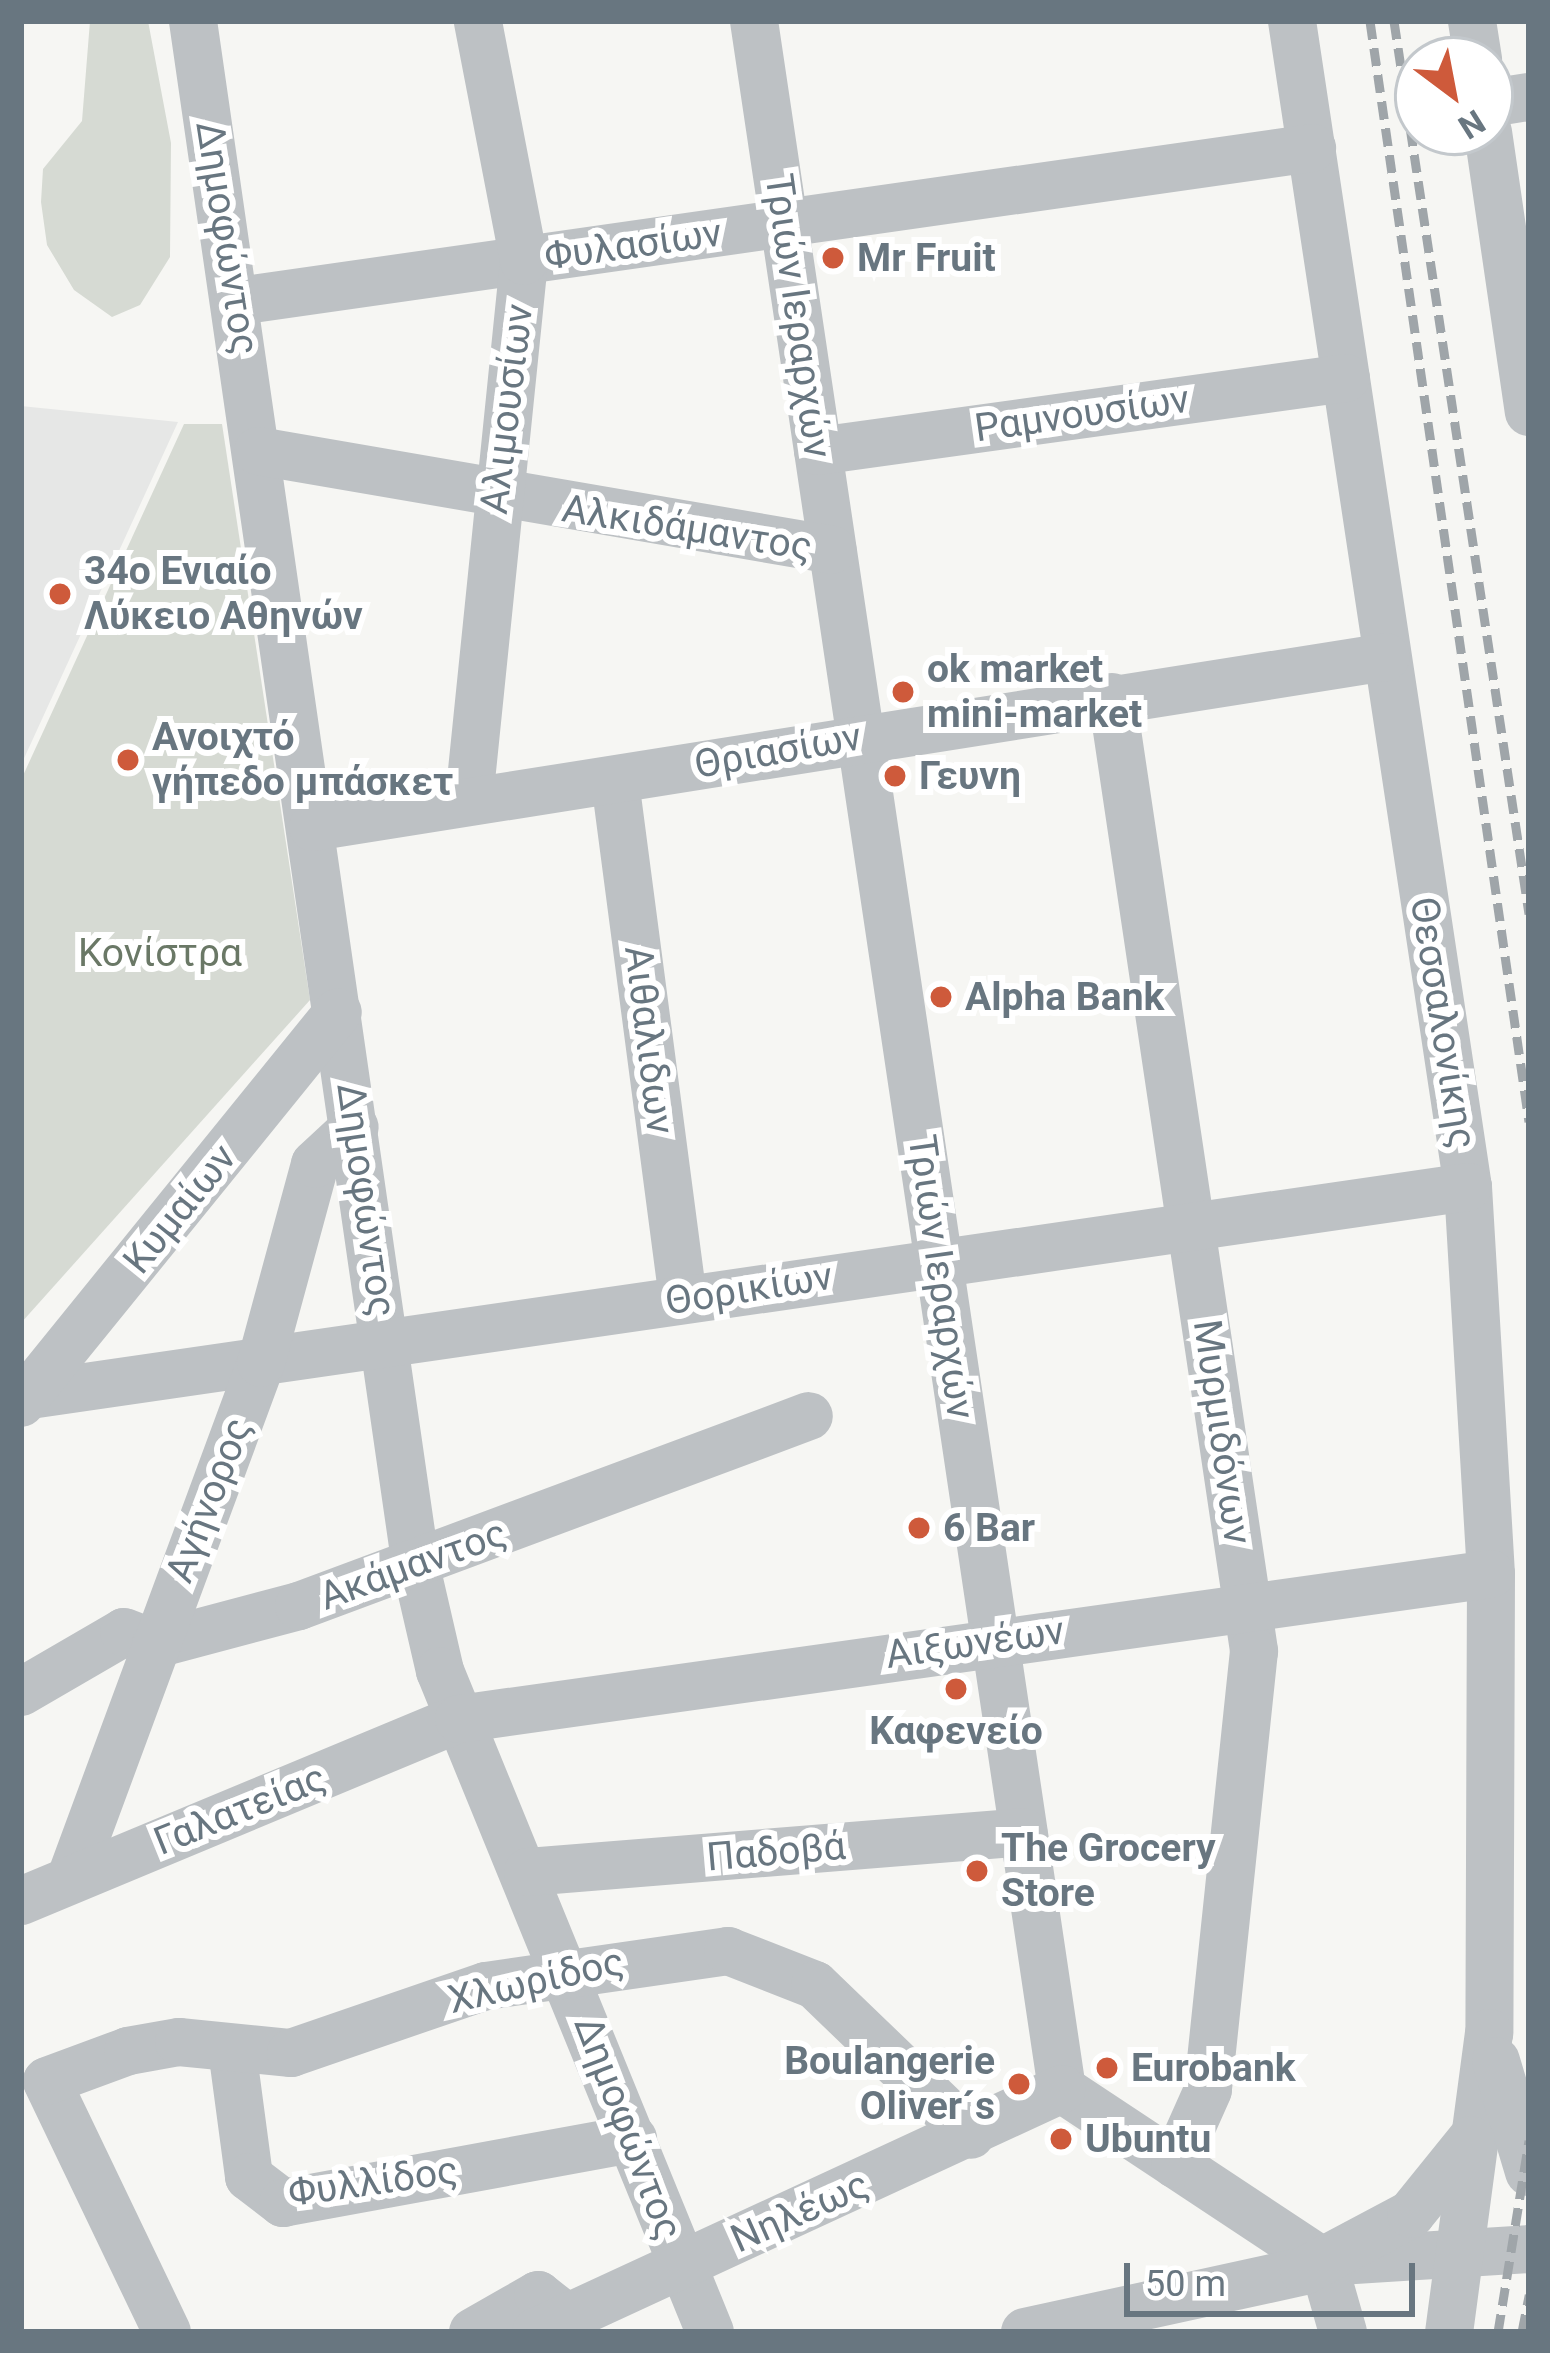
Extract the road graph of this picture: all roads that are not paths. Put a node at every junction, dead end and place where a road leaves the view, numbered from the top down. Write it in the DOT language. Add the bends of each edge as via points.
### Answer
graph roads {
  1 [pos="193,21"];
  2 [pos="478,21"];
  3 [pos="754,21"];
  4 [pos="1292,21"];
  5 [pos="1312,148"];
  6 [pos="1492,156"];
  7 [pos="784,223"];
  8 [pos="524,261"];
  9 [pos="238,301"];
  10 [pos="1346,378"];
  11 [pos="1529,412"];
  12 [pos="258,451"];
  13 [pos="818,451"];
  14 [pos="496,499"];
  15 [pos="832,550"];
  16 [pos="1386,657"];
  17 [pos="1112,697"];
  18 [pos="860,736"];
  19 [pos="615,782"];
  20 [pos="469,800"];
  21 [pos="313,827"];
  22 [pos="338,1012"];
  23 [pos="355,1127"];
  24 [pos="1468,1187"];
  25 [pos="1192,1227"];
  26 [pos="938,1259"];
  27 [pos="683,1299"];
  28 [pos="388,1346"];
  29 [pos="261,1363"];
  30 [pos="26,1399"];
  31 [pos="808,1416"];
  32 [pos="416,1567"];
  33 [pos="1491,1574"];
  34 [pos="1247,1605"];
  35 [pos="994,1640"];
  36 [pos="155,1644"];
  37 [pos="21,1693"];
  38 [pos="459,1719"];
  39 [pos="1023,1832"];
  40 [pos="528,1872"];
  41 [pos="70,1880"];
  42 [pos="21,1900"];
  43 [pos="567,1970"];
  44 [pos="1489,2033"];
  45 [pos="232,2049"];
  46 [pos="1062,2089"];
  47 [pos="1478,2125"];
  48 [pos="971,2135"];
  49 [pos="633,2139"];
  50 [pos="1175,2164"];
  51 [pos="1529,2172"];
  52 [pos="1529,2249"];
  53 [pos="1459,2256"];
  54 [pos="1323,2262"];
  55 [pos="681,2265"];
  56 [pos="552,2325"];
  57 [pos="167,2332"];
  58 [pos="473,2332"];
  59 [pos="710,2332"];
  60 [pos="1025,2332"];
  61 [pos="1343,2332"];
  62 [pos="1449,2332"];
  1 -- 9 [label="street, Δημοφώντος"];
  2 -- 8 [label="street, Αλιμουσίων"];
  3 -- 7 [label="street, Τριών Ιεραρχών"];
  4 -- 5 [label="street, Θεσσαλονίκης"];
  5 -- 7 [label="street, Φυλασίων"];
  5 -- 10 [label="street, Θεσσαλονίκης"];
  6 -- 11 [label="street"];
  7 -- 8 [label="street, Φυλασίων"];
  7 -- 13 [label="street, Τριών Ιεραρχών"];
  8 -- 9 [label="street, Φυλασίων"];
  8 -- 14 [label="street, Αλιμουσίων"];
  9 -- 12 [label="street, Δημοφώντος"];
  10 -- 13 [label="street, Ραμνουσίων"];
  10 -- 16 [label="street, Θεσσαλονίκης"];
  12 -- 14 [label="street, Αλκιδάμαντος"];
  12 -- 21 [label="street, Δημοφώντος"];
  13 -- 15 [label="street, Τριών Ιεραρχών"];
  14 -- 15 [label="street, Αλκιδάμαντος"];
  14 -- 20 [label="street, Αλιμουσίων"];
  15 -- 18 [label="street, Τριών Ιεραρχών"];
  16 -- 17 [label="street, Θριασίων"];
  16 -- 24 [label="street, Θεσσαλονίκης"];
  17 -- 18 [label="street, Θριασίων"];
  17 -- 25 [label="street, Μυρμιδόνων"];
  18 -- 19 [label="street, Θριασίων"];
  18 -- 26 [label="street, Τριών Ιεραρχών"];
  19 -- 20 [label="street, Θριασίων"];
  19 -- 27 [label="street, Αιθαλιδων"];
  20 -- 21 [label="street, Θριασίων"];
  21 -- 22 [label="street, Δημοφώντος"];
  22 -- 23 [label="street, Δημοφώντος"];
  22 -- 30 [label="street, Κυμαίων"];
  23 -- 28 [label="street, Δημοφώντος"];
  23 -- 29 [label="street, Αγήνορος" via="315,1164"];
  24 -- 25 [label="street, Θορικίων"];
  24 -- 33 [label="street, Θεσσαλονίκης"];
  25 -- 26 [label="street, Θορικίων"];
  25 -- 34 [label="street, Μυρμιδόνων"];
  26 -- 27 [label="street, Θορικίων"];
  26 -- 35 [label="street, Τριών Ιεραρχών"];
  27 -- 28 [label="street, Θορικίων"];
  28 -- 29 [label="street, Θορικίων"];
  28 -- 32 [label="street, Δημοφώντος"];
  29 -- 30 [label="street, Θορικίων"];
  29 -- 36 [label="street, Αγήνορος"];
  31 -- 32 [label="street, Ακάμαντος"];
  32 -- 36 [label="street, Ακάμαντος"];
  32 -- 38 [label="street, Δημοφώντος"];
  33 -- 34 [label="street, Αιξωνέων"];
  33 -- 44 [label="street, Θεσσαλονίκης"];
  34 -- 35 [label="street, Αιξωνέων"];
  34 -- 50 [label="street, Μυρμιδόνων" via="1254,1651 1237,1873 1208,2090"];
  35 -- 38 [label="street, Αιξωνέων"];
  35 -- 39 [label="street, Τριών Ιεραρχών"];
  36 -- 37 [label="street, Ακάμαντος" via="124,1632"];
  36 -- 41 [label="street, Αγήνορος"];
  38 -- 40 [label="street, Δημοφώντος"];
  38 -- 41 [label="street, Γαλατείας"];
  39 -- 40 [label="street, Παδοβά"];
  39 -- 46 [label="street, Τριών Ιεραρχών"];
  40 -- 43 [label="street, Δημοφώντος"];
  41 -- 42 [label="street, Γαλατείας"];
  43 -- 45 [label="street, Χλωρίδος" via="486,1986 291,2053"];
  43 -- 48 [label="street, Χλωρίδος" via="728,1951 775,1964 867,2027"];
  43 -- 49 [label="street, Δημοφώντος"];
  44 -- 47 [label="street, Θεσσαλονίκης"];
  44 -- 51 [label="street, Θεσσαλονίκης"];
  45 -- 49 [label="street, Φυλλίδος" via="249,2177 283,2203"];
  45 -- 57 [label="street, Χλωρίδος" via="128,2051 47,2081"];
  46 -- 48 [label="street, Νηλέως"];
  46 -- 50 [label="street"];
  47 -- 53 [label="street, Θεσσαλονίκης"];
  47 -- 54 [label="street" via="1461,2162 1411,2214"];
  48 -- 55 [label="street, Νηλέως"];
  49 -- 55 [label="street, Δημοφώντος"];
  50 -- 54 [label="street"];
  52 -- 53 [label="street"];
  53 -- 54 [label="street"];
  53 -- 62 [label="street, Θεσσαλονίκης"];
  54 -- 60 [label="street"];
  54 -- 61 [label="street"];
  55 -- 56 [label="street, Νηλέως"];
  55 -- 59 [label="street, Δημοφώντος"];
  56 -- 58 [label="street" via="538,2295"];
}
